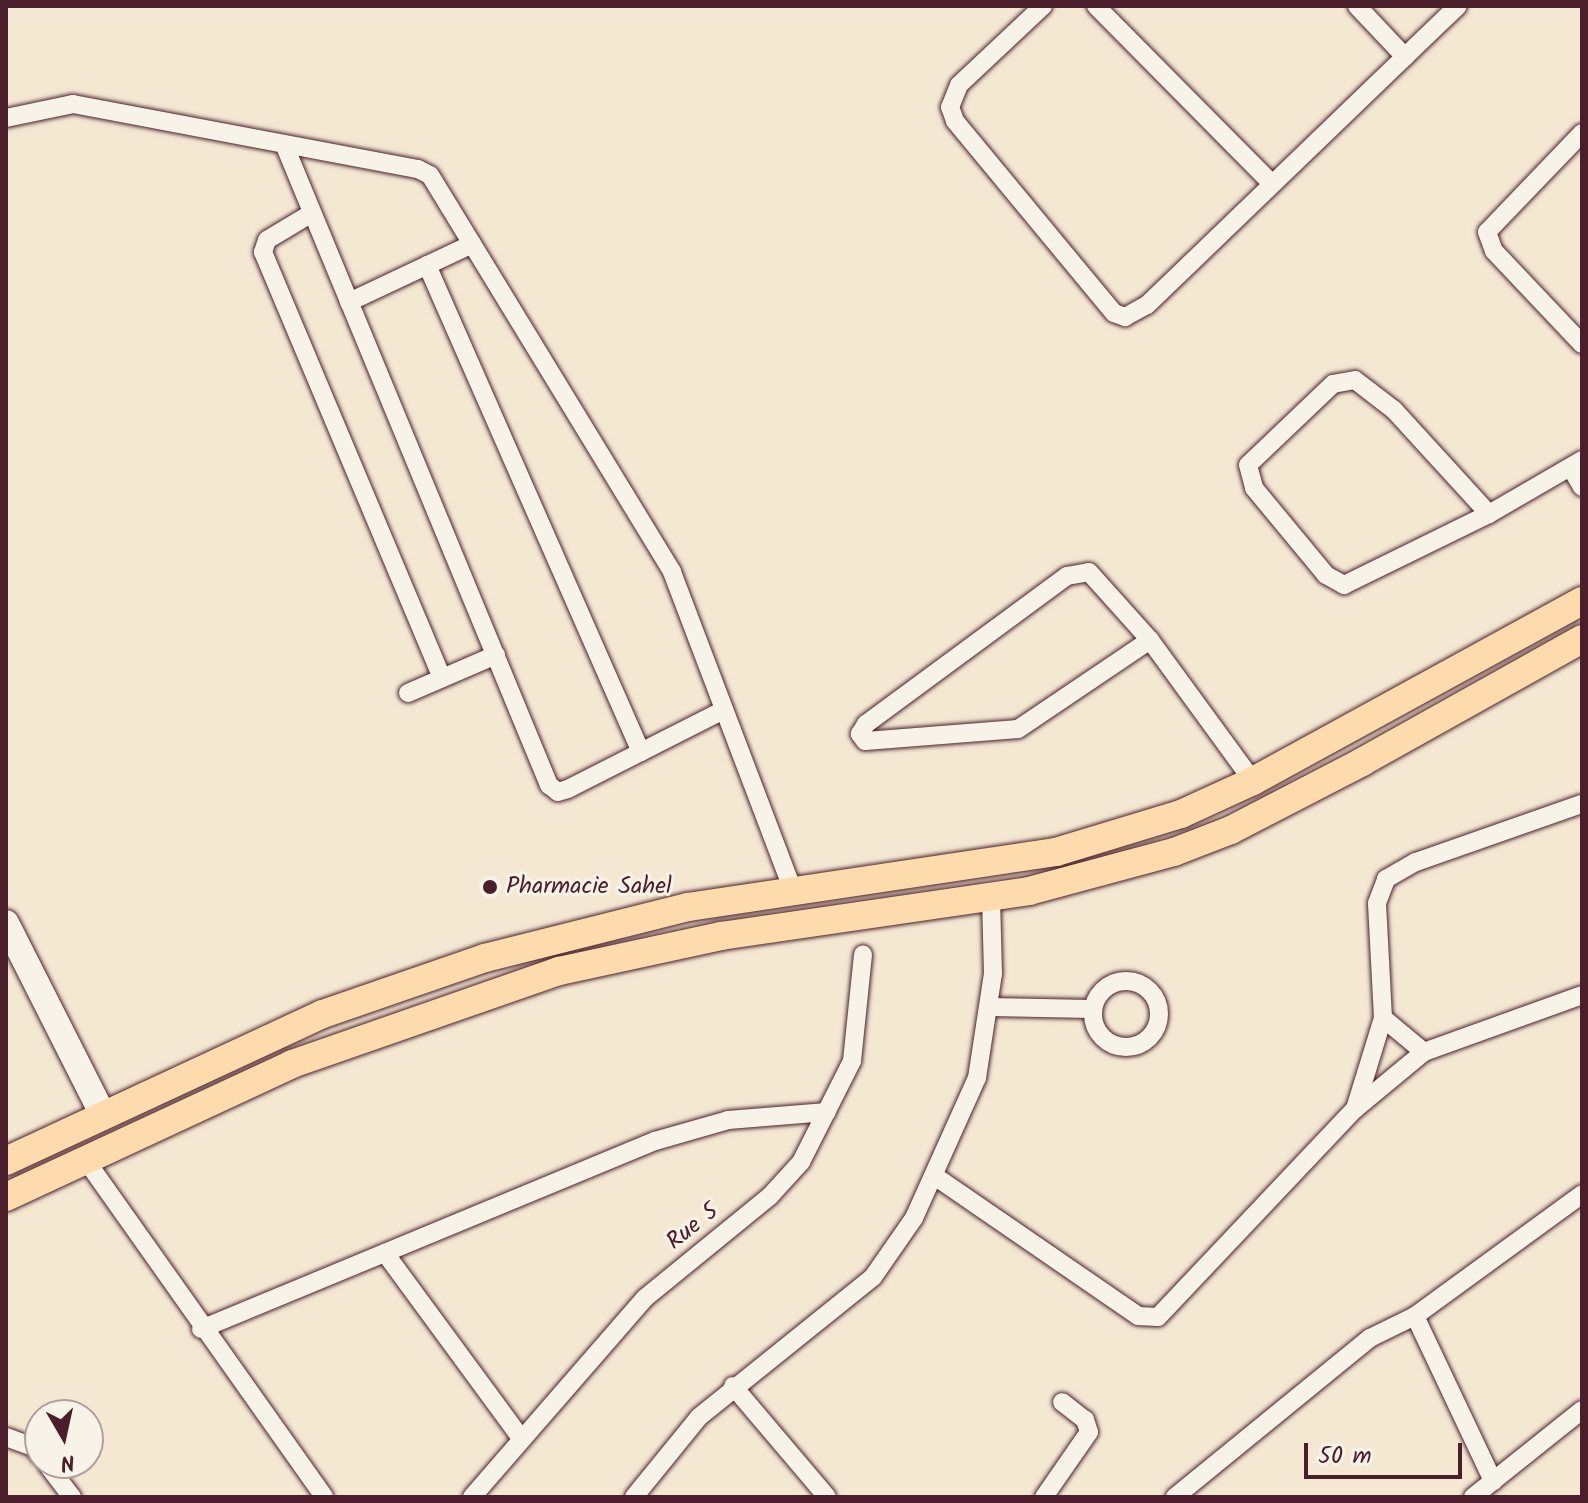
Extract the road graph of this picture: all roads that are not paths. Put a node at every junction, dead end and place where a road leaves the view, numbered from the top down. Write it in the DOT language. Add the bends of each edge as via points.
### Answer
graph roads {
  1 [pos="1043,6"];
  2 [pos="1096,6"];
  3 [pos="1357,6"];
  4 [pos="1458,6"];
  5 [pos="1405,57"];
  6 [pos="6,118"];
  7 [pos="1582,133"];
  8 [pos="284,144"];
  9 [pos="1272,184"];
  10 [pos="312,213"];
  11 [pos="472,244"];
  12 [pos="427,265"];
  13 [pos="349,302"];
  14 [pos="1582,344"];
  15 [pos="1576,464"];
  16 [pos="1582,487"];
  17 [pos="1489,514"];
  18 [pos="1582,601"];
  19 [pos="1582,639"];
  20 [pos="1150,640"];
  21 [pos="496,655"];
  22 [pos="442,678"];
  23 [pos="408,693"];
  24 [pos="724,710"];
  25 [pos="641,752"];
  26 [pos="1253,781"];
  27 [pos="1582,804"];
  28 [pos="793,890"];
  29 [pos="991,897"];
  30 [pos="6,923"];
  31 [pos="863,955"];
  32 [pos="1582,995"];
  33 [pos="990,1007"];
  34 [pos="1092,1009"];
  35 [pos="1383,1018"];
  36 [pos="1424,1052"];
  37 [pos="1355,1109"];
  38 [pos="827,1112"];
  39 [pos="103,1115"];
  40 [pos="85,1159"];
  41 [pos="6,1161"];
  42 [pos="936,1177"];
  43 [pos="1582,1194"];
  44 [pos="6,1197"];
  45 [pos="385,1253"];
  46 [pos="1415,1316"];
  47 [pos="201,1329"];
  48 [pos="733,1386"];
  49 [pos="1062,1402"];
  50 [pos="1582,1410"];
  51 [pos="521,1438"];
  52 [pos="58,1479"];
  53 [pos="1493,1481"];
  54 [pos="645,1493"];
  55 [pos="72,1497"];
  56 [pos="324,1497"];
  57 [pos="472,1497"];
  58 [pos="827,1497"];
  59 [pos="1044,1497"];
  60 [pos="1175,1497"];
  61 [pos="1473,1497"];
  1 -- 9 [label="street" via="959,85 950,107 955,121 1121,317 1147,305"];
  2 -- 9 [label="street"];
  3 -- 5 [label="street"];
  4 -- 5 [label="street"];
  5 -- 9 [label="street"];
  6 -- 8 [label="street" via="73,104"];
  7 -- 14 [label="street" via="1487,232 1494,251"];
  8 -- 10 [label="street"];
  8 -- 11 [label="street" via="430,175"];
  10 -- 13 [label="street"];
  10 -- 22 [label="street" via="267,240 263,252"];
  11 -- 12 [label="street"];
  11 -- 24 [label="street" via="666,561"];
  12 -- 13 [label="street"];
  12 -- 25 [label="street"];
  13 -- 21 [label="street"];
  15 -- 16 [label="street"];
  15 -- 17 [label="street"];
  17 -- 17 [label="street" via="1394,410 1355,380 1333,384 1248,465 1254,488 1338,584 1356,583"];
  18 -- 26 [label="main road"];
  19 -- 29 [label="main road" via="1231,830 1114,872"];
  20 -- 20 [label="street" via="1018,729 865,741 860,734 866,724 1078,571 1102,581"];
  20 -- 26 [label="street"];
  21 -- 22 [label="street"];
  21 -- 25 [label="street" via="549,785 558,792"];
  22 -- 23 [label="street"];
  24 -- 25 [label="street"];
  24 -- 28 [label="street"];
  26 -- 28 [label="main road" via="1181,814 1056,852"];
  27 -- 35 [label="street" via="1416,862 1386,879 1377,903"];
  28 -- 39 [label="main road" via="640,916 439,973 323,1014"];
  29 -- 33 [label="street"];
  29 -- 40 [label="main road" via="721,936 559,971 292,1064"];
  30 -- 39 [label="street"];
  31 -- 38 [label="street, Rue 5" via="858,1036"];
  32 -- 36 [label="street"];
  33 -- 34 [label="street"];
  33 -- 42 [label="street" via="977,1078"];
  35 -- 36 [label="street"];
  35 -- 37 [label="street"];
  36 -- 37 [label="street"];
  37 -- 42 [label="street" via="1167,1310 1148,1320"];
  38 -- 45 [label="street" via="728,1120 681,1133"];
  38 -- 51 [label="street, Rue 5" via="785,1181 645,1298"];
  39 -- 41 [label="main road"];
  40 -- 44 [label="main road"];
  40 -- 47 [label="street"];
  42 -- 48 [label="street" via="873,1277"];
  43 -- 46 [label="street"];
  45 -- 47 [label="street"];
  45 -- 51 [label="street"];
  46 -- 53 [label="street"];
  46 -- 60 [label="street" via="1370,1338"];
  47 -- 56 [label="street"];
  48 -- 54 [label="street" via="699,1417"];
  48 -- 58 [label="street"];
  49 -- 59 [label="street" via="1085,1420 1089,1432"];
  50 -- 53 [label="street"];
  51 -- 57 [label="street, Rue 5"];
  52 -- 55 [label="street"];
  53 -- 61 [label="street"];
}
